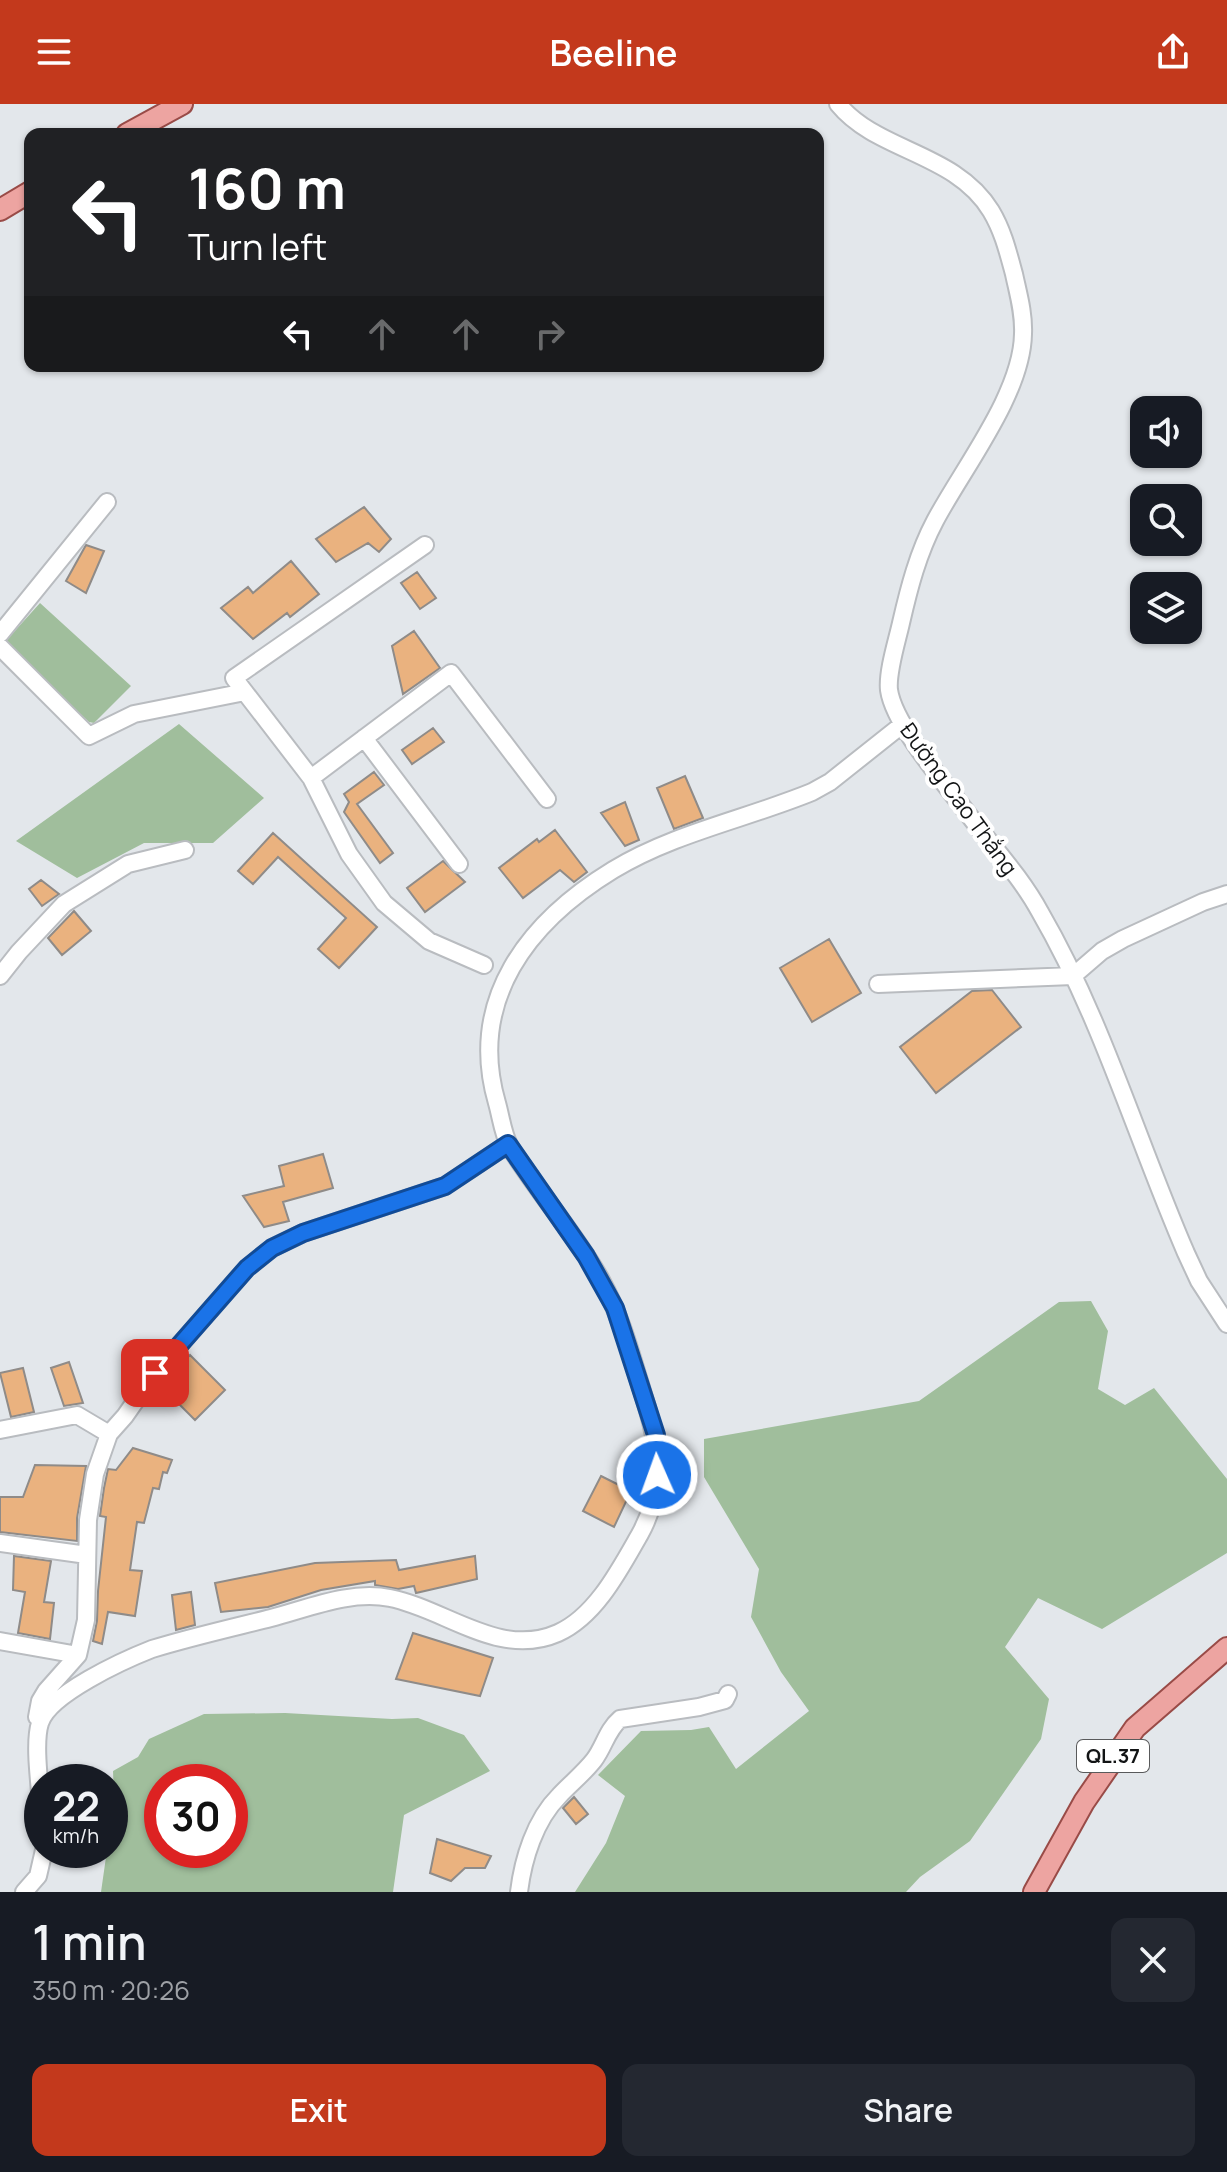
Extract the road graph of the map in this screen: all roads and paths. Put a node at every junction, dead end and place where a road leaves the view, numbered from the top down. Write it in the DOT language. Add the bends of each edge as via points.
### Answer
graph roads {
  1 [pos="182,104"];
  2 [pos="838,104"];
  3 [pos="138,128"];
  4 [pos="24,196"];
  5 [pos="0,210"];
  6 [pos="107,502"];
  7 [pos="425,545"];
  8 [pos="0,634"];
  9 [pos="0,647"];
  10 [pos="245,692"];
  11 [pos="903,724"];
  12 [pos="364,738"];
  13 [pos="311,778"];
  14 [pos="547,799"];
  15 [pos="185,850"];
  16 [pos="459,864"];
  17 [pos="1227,894"];
  18 [pos="484,965"];
  19 [pos="0,976"];
  20 [pos="1073,976"];
  21 [pos="878,984"];
  22 [pos="508,1144"];
  23 [pos="1227,1324"];
  24 [pos="0,1430"];
  25 [pos="109,1434"];
  26 [pos="0,1543"];
  27 [pos="87,1555"];
  28 [pos="0,1641"];
  29 [pos="1227,1648"];
  30 [pos="78,1655"];
  31 [pos="728,1694"];
  32 [pos="39,1725"];
  33 [pos="40,1764"];
  34 [pos="40,1868"];
  35 [pos="24,1892"];
  36 [pos="519,1892"];
  37 [pos="1034,1892"];
  1 -- 3 [label="main road"];
  2 -- 11 [label="street, Đường Cao Thắng" via="861,123 964,180 990,208 1005,239 1021,303 1021,355 1013,380 933,525 909,588 889,689"];
  4 -- 5 [label="main road"];
  6 -- 8 [label="street"];
  7 -- 10 [label="street" via="234,678"];
  9 -- 10 [label="street" via="89,736 134,714"];
  10 -- 13 [label="street"];
  11 -- 20 [label="street, Đường Cao Thắng" via="1029,894"];
  11 -- 22 [label="street" via="812,792 672,840 631,860 584,890 537,932 509,969 492,1017 489,1067"];
  12 -- 13 [label="street"];
  12 -- 14 [label="street" via="451,673"];
  12 -- 16 [label="street"];
  13 -- 18 [label="street" via="349,854 384,903 429,941"];
  15 -- 19 [label="street" via="128,864 64,904"];
  17 -- 20 [label="street" via="1123,939"];
  20 -- 21 [label="street"];
  20 -- 23 [label="street, Đường Cao Thắng" via="1186,1253"];
  22 -- 25 [label="street" via="445,1186 303,1233 261,1256 155,1373"];
  22 -- 32 [label="street" via="602,1282 623,1329 656,1435 657,1475 643,1528 585,1615 544,1638 507,1639 395,1599 343,1599 133,1657 56,1700"];
  24 -- 25 [label="street" via="77,1415"];
  25 -- 27 [label="street" via="95,1474"];
  26 -- 27 [label="street"];
  27 -- 30 [label="street" via="86,1620"];
  28 -- 30 [label="street"];
  29 -- 37 [label="main road, QL.37" via="1135,1728 1084,1802"];
  30 -- 32 [label="street" via="46,1691 37,1714"];
  31 -- 36 [label="street" via="725,1700 628,1717 612,1726 596,1757 542,1821"];
  32 -- 33 [label="street"];
  34 -- 35 [label="street"];
}
